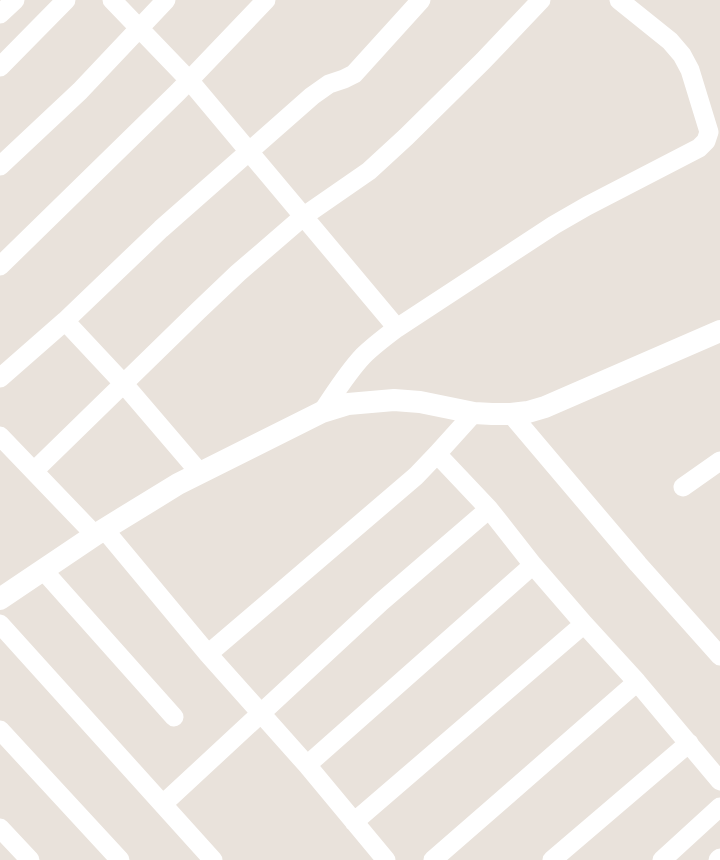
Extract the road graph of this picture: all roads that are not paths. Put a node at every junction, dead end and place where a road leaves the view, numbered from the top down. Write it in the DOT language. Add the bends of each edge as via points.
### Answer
graph roads {
  1 [pos="15,0"];
  2 [pos="66,0"];
  3 [pos="112,0"];
  4 [pos="166,0"];
  5 [pos="266,0"];
  6 [pos="422,0"];
  7 [pos="541,0"];
  8 [pos="619,0"];
  9 [pos="0,14"];
  10 [pos="139,29"];
  11 [pos="0,67"];
  12 [pos="189,80"];
  13 [pos="250,151"];
  14 [pos="0,166"];
  15 [pos="304,216"];
  16 [pos="0,266"];
  17 [pos="65,321"];
  18 [pos="397,328"];
  19 [pos="718,336"];
  20 [pos="0,378"];
  21 [pos="123,383"];
  22 [pos="322,412"];
  23 [pos="474,413"];
  24 [pos="511,414"];
  25 [pos="0,436"];
  26 [pos="437,454"];
  27 [pos="720,461"];
  28 [pos="34,471"];
  29 [pos="200,473"];
  30 [pos="683,487"];
  31 [pos="489,509"];
  32 [pos="100,532"];
  33 [pos="533,565"];
  34 [pos="42,570"];
  35 [pos="0,599"];
  36 [pos="0,624"];
  37 [pos="584,624"];
  38 [pos="208,654"];
  39 [pos="720,656"];
  40 [pos="637,682"];
  41 [pos="260,713"];
  42 [pos="174,717"];
  43 [pos="0,730"];
  44 [pos="689,743"];
  45 [pos="307,766"];
  46 [pos="720,780"];
  47 [pos="162,804"];
  48 [pos="720,807"];
  49 [pos="354,822"];
  50 [pos="0,828"];
  51 [pos="30,860"];
  52 [pos="120,860"];
  53 [pos="213,860"];
  54 [pos="386,860"];
  55 [pos="433,860"];
  56 [pos="552,860"];
  57 [pos="662,860"];
  1 -- 9 [label="street"];
  2 -- 11 [label="street"];
  3 -- 10 [label="street"];
  4 -- 10 [label="street"];
  5 -- 12 [label="street"];
  6 -- 13 [label="street" via="354,74 322,89"];
  7 -- 15 [label="street" via="483,61 369,171"];
  8 -- 18 [label="street" via="670,40 682,55 690,70 709,132 706,141 699,148 561,221"];
  10 -- 12 [label="street"];
  10 -- 14 [label="street" via="80,91"];
  12 -- 13 [label="street"];
  12 -- 16 [label="street"];
  13 -- 15 [label="street"];
  13 -- 17 [label="street" via="161,229"];
  15 -- 18 [label="street"];
  15 -- 21 [label="street" via="203,306"];
  17 -- 20 [label="street"];
  17 -- 21 [label="street"];
  18 -- 22 [label="street" via="363,357"];
  19 -- 24 [label="street" via="544,407"];
  21 -- 28 [label="street"];
  21 -- 29 [label="street"];
  22 -- 23 [label="street" via="348,404 394,400 420,402"];
  22 -- 29 [label="street"];
  23 -- 24 [label="street"];
  23 -- 26 [label="street"];
  24 -- 39 [label="street"];
  25 -- 28 [label="street"];
  26 -- 31 [label="street"];
  26 -- 38 [label="street" via="416,476"];
  27 -- 30 [label="street"];
  28 -- 32 [label="street"];
  29 -- 32 [label="street"];
  31 -- 33 [label="street"];
  31 -- 41 [label="street" via="381,602"];
  32 -- 34 [label="street"];
  32 -- 38 [label="street"];
  33 -- 37 [label="street"];
  33 -- 45 [label="street"];
  34 -- 35 [label="street"];
  34 -- 42 [label="street"];
  36 -- 47 [label="street"];
  37 -- 40 [label="street"];
  37 -- 49 [label="street"];
  38 -- 41 [label="street"];
  40 -- 44 [label="street"];
  40 -- 55 [label="street"];
  41 -- 45 [label="street"];
  41 -- 47 [label="street"];
  43 -- 52 [label="street"];
  44 -- 46 [label="street"];
  44 -- 56 [label="street"];
  45 -- 49 [label="street"];
  47 -- 53 [label="street"];
  48 -- 57 [label="street"];
  49 -- 54 [label="street"];
  50 -- 51 [label="street"];
}
